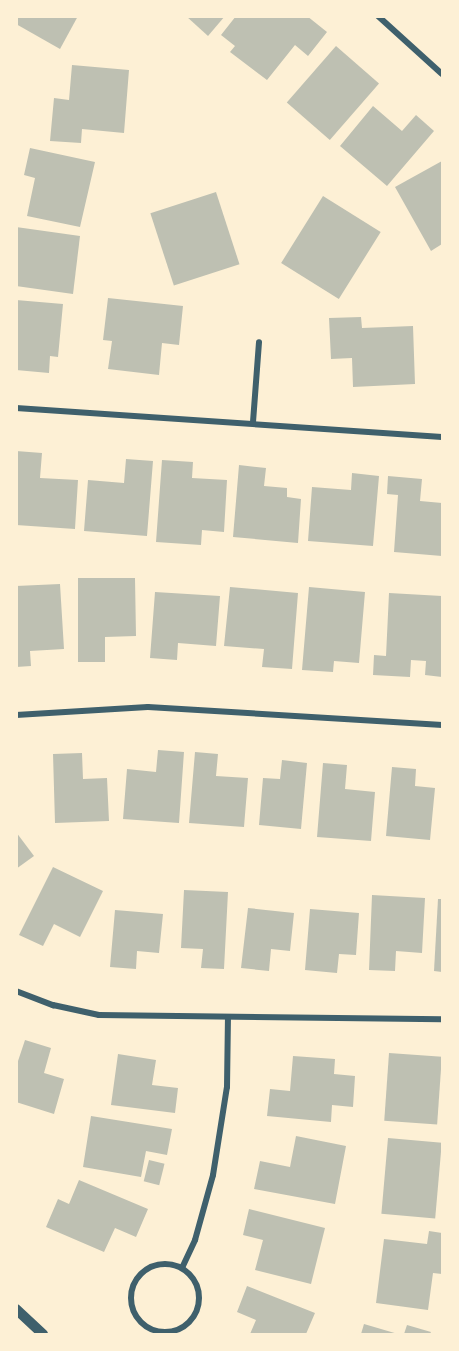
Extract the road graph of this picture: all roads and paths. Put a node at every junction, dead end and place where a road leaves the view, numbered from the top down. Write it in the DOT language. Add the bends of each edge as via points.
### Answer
graph roads {
  1 [pos="378,16"];
  2 [pos="442,74"];
  3 [pos="259,342"];
  4 [pos="16,408"];
  5 [pos="253,422"];
  6 [pos="442,437"];
  7 [pos="16,715"];
  8 [pos="442,725"];
  9 [pos="16,991"];
  10 [pos="228,1018"];
  11 [pos="442,1019"];
  12 [pos="182,1268"];
  13 [pos="16,1309"];
  14 [pos="44,1335"];
  1 -- 2 [label="street"];
  3 -- 5 [label="street"];
  4 -- 5 [label="street"];
  5 -- 6 [label="street"];
  7 -- 8 [label="street" via="148,707"];
  9 -- 10 [label="street" via="53,1005 99,1015"];
  10 -- 11 [label="street"];
  10 -- 12 [label="street" via="227,1087 213,1174 195,1240"];
  12 -- 12 [label="street" via="149,1268 133,1285 132,1307 144,1326 154,1331 177,1331 194,1317 200,1296 191,1275"];
  13 -- 14 [label="street"];
}
